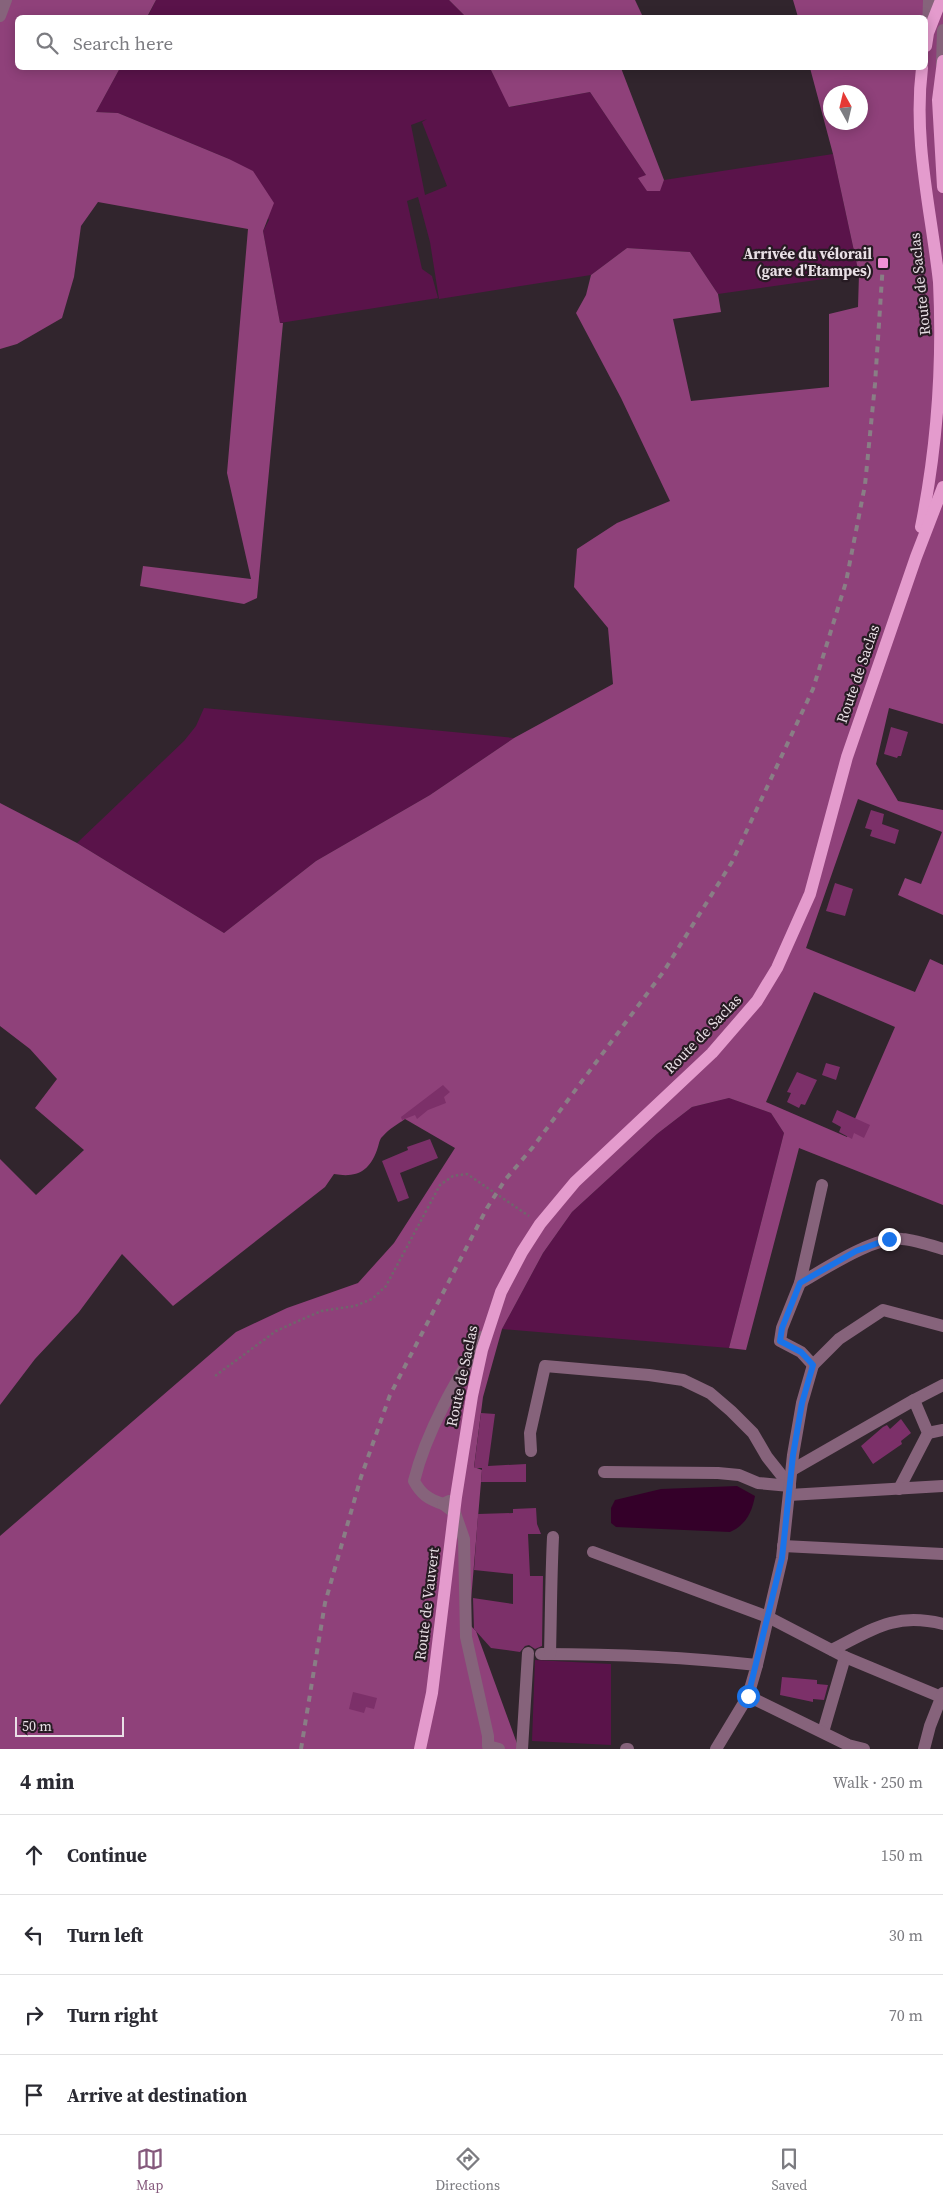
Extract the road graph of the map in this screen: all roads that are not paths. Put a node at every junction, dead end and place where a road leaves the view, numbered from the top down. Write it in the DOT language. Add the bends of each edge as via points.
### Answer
graph roads {
  1 [pos="6,0"];
  2 [pos="929,0"];
  3 [pos="941,0"];
  4 [pos="0,16"];
  5 [pos="928,20"];
  6 [pos="943,30"];
  7 [pos="928,36"];
  8 [pos="942,62"];
  9 [pos="922,70"];
  10 [pos="941,128"];
  11 [pos="943,187"];
  12 [pos="941,285"];
  13 [pos="943,486"];
  14 [pos="916,557"];
  15 [pos="822,1185"];
  16 [pos="943,1249"];
  17 [pos="800,1283"];
  18 [pos="943,1326"];
  19 [pos="488,1330"];
  20 [pos="813,1365"];
  21 [pos="943,1385"];
  22 [pos="914,1400"];
  23 [pos="943,1430"];
  24 [pos="928,1433"];
  25 [pos="531,1450"];
  26 [pos="462,1463"];
  27 [pos="792,1470"];
  28 [pos="604,1472"];
  29 [pos="943,1486"];
  30 [pos="899,1489"];
  31 [pos="790,1490"];
  32 [pos="456,1497"];
  33 [pos="443,1504"];
  34 [pos="455,1513"];
  35 [pos="553,1537"];
  36 [pos="783,1546"];
  37 [pos="593,1552"];
  38 [pos="943,1554"];
  39 [pos="768,1617"];
  40 [pos="943,1624"];
  41 [pos="832,1650"];
  42 [pos="540,1654"];
  43 [pos="845,1657"];
  44 [pos="757,1665"];
  45 [pos="942,1695"];
  46 [pos="748,1696"];
  47 [pos="823,1732"];
  48 [pos="494,1747"];
  49 [pos="420,1749"];
  50 [pos="522,1749"];
  51 [pos="716,1749"];
  52 [pos="864,1749"];
  53 [pos="924,1749"];
  1 -- 4 [label="street"];
  2 -- 5 [label="street"];
  3 -- 7 [label="main road"];
  6 -- 8 [label="street"];
  8 -- 10 [label="main road" via="938,100"];
  9 -- 12 [label="main road, Route de Saclas" via="918,124 924,186"];
  10 -- 11 [label="main road"];
  12 -- 14 [label="main road, Route de Saclas" via="940,410"];
  13 -- 14 [label="main road, Route de Saclas"];
  14 -- 19 [label="main road, Route de Saclas" via="847,757 810,894 777,968 738,1026 575,1182 540,1224 501,1292"];
  15 -- 17 [label="street"];
  16 -- 17 [label="street" via="889,1239 856,1251"];
  17 -- 20 [label="street" via="780,1341 801,1352"];
  18 -- 20 [label="street" via="883,1310 839,1339"];
  19 -- 26 [label="main road, Route de Saclas" via="472,1396"];
  19 -- 33 [label="street" via="447,1400 415,1474 414,1481 420,1492 429,1500"];
  20 -- 27 [label="street" via="802,1403"];
  21 -- 22 [label="street"];
  22 -- 24 [label="street"];
  22 -- 27 [label="street"];
  23 -- 24 [label="street"];
  24 -- 30 [label="street"];
  25 -- 31 [label="street" via="530,1433 545,1366 683,1380 710,1393 753,1433"];
  26 -- 32 [label="main road, Route de Vauvert"];
  27 -- 31 [label="street"];
  28 -- 31 [label="street" via="718,1472"];
  29 -- 30 [label="street"];
  30 -- 31 [label="street"];
  31 -- 36 [label="street"];
  32 -- 33 [label="street"];
  32 -- 34 [label="main road, Route de Vauvert"];
  33 -- 34 [label="street"];
  34 -- 48 [label="street" via="464,1539 466,1637 488,1736"];
  34 -- 49 [label="main road, Route de Vauvert" via="432,1693"];
  35 -- 42 [label="street" via="551,1608"];
  36 -- 38 [label="street"];
  36 -- 39 [label="street"];
  37 -- 39 [label="street"];
  39 -- 41 [label="street"];
  39 -- 44 [label="street"];
  40 -- 41 [label="street" via="923,1619 881,1624"];
  41 -- 43 [label="street"];
  42 -- 44 [label="street" via="612,1654"];
  42 -- 50 [label="street"];
  43 -- 45 [label="street"];
  43 -- 47 [label="street"];
  44 -- 46 [label="street"];
  45 -- 53 [label="street"];
  46 -- 47 [label="street"];
  46 -- 51 [label="street"];
  47 -- 52 [label="street"];
}
